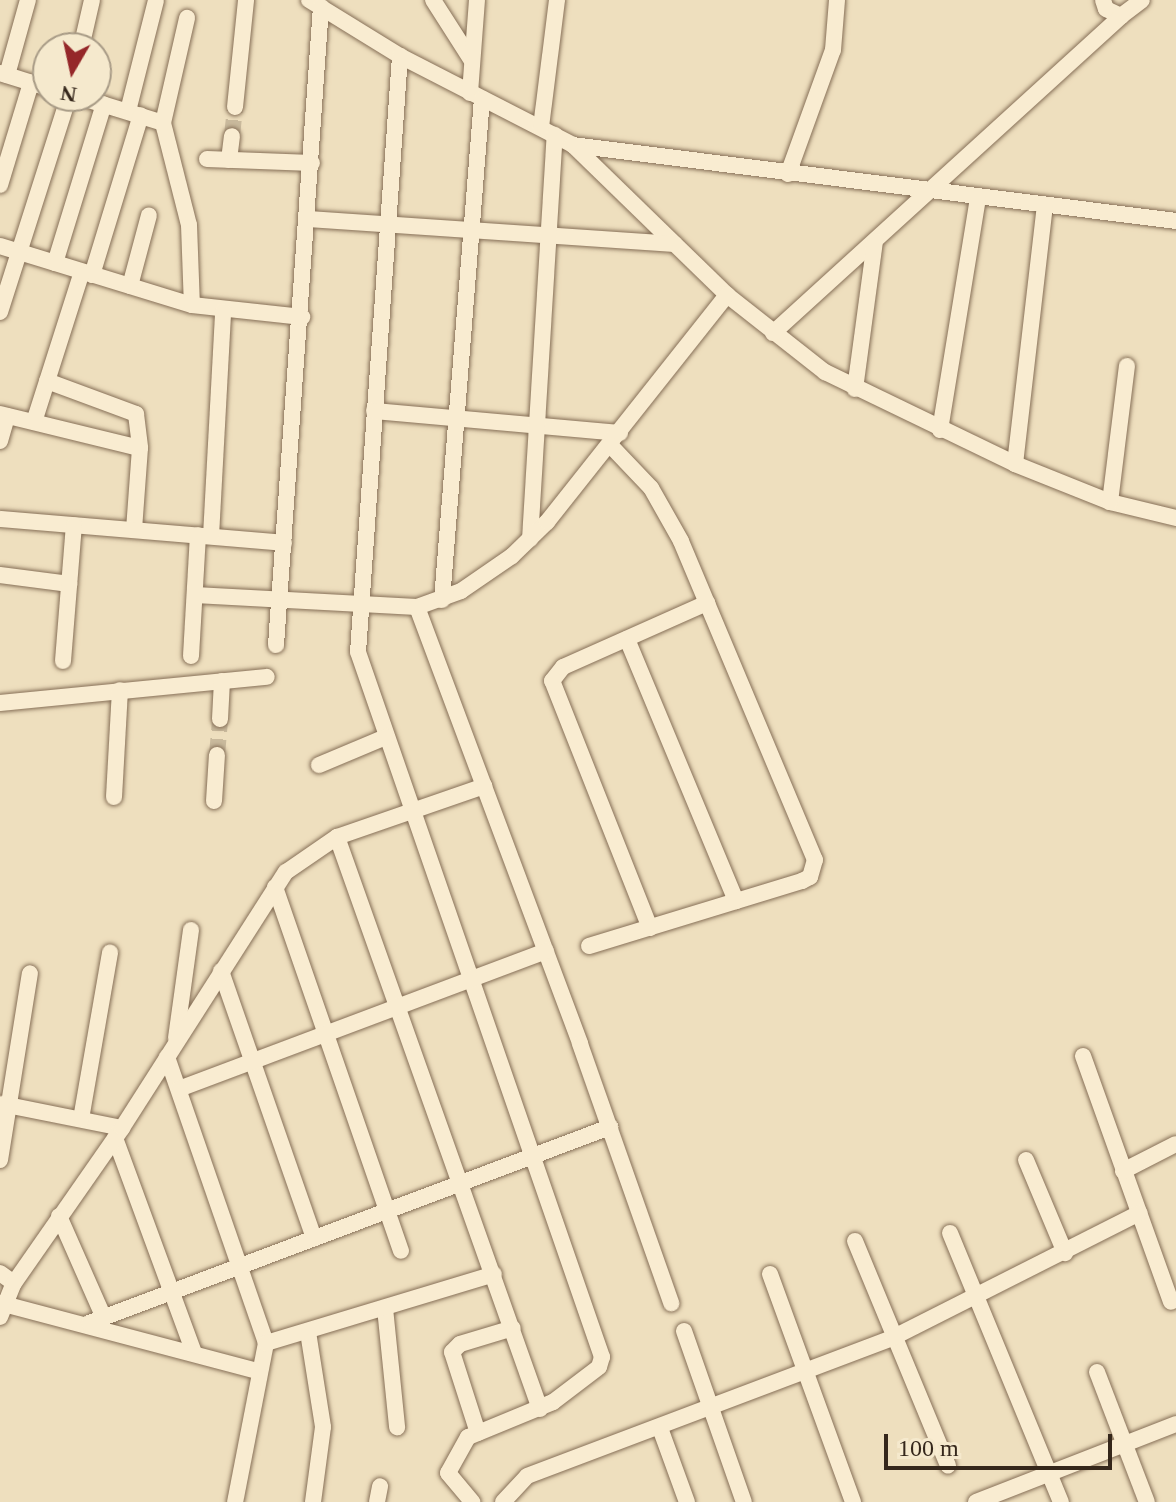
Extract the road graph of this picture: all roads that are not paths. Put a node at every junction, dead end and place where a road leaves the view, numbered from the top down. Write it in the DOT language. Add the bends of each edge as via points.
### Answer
graph roads {
  1 [pos="28,0"];
  2 [pos="92,0"];
  3 [pos="156,0"];
  4 [pos="246,0"];
  5 [pos="433,0"];
  6 [pos="477,0"];
  7 [pos="557,0"];
  8 [pos="837,0"];
  9 [pos="1103,0"];
  10 [pos="1142,0"];
  11 [pos="315,4"];
  12 [pos="1121,16"];
  13 [pos="187,18"];
  14 [pos="85,32"];
  15 [pos="400,56"];
  16 [pos="472,61"];
  17 [pos="4,74"];
  18 [pos="32,83"];
  19 [pos="476,96"];
  20 [pos="32,105"];
  21 [pos="112,106"];
  22 [pos="235,107"];
  23 [pos="64,112"];
  24 [pos="102,112"];
  25 [pos="134,113"];
  26 [pos="163,123"];
  27 [pos="548,131"];
  28 [pos="232,136"];
  29 [pos="573,145"];
  30 [pos="207,159"];
  31 [pos="229,160"];
  32 [pos="312,163"];
  33 [pos="788,174"];
  34 [pos="0,185"];
  35 [pos="931,191"];
  36 [pos="978,197"];
  37 [pos="1045,205"];
  38 [pos="149,215"];
  39 [pos="309,219"];
  40 [pos="1176,221"];
  41 [pos="388,225"];
  42 [pos="469,230"];
  43 [pos="547,235"];
  44 [pos="875,241"];
  45 [pos="674,244"];
  46 [pos="0,246"];
  47 [pos="19,252"];
  48 [pos="55,263"];
  49 [pos="87,274"];
  50 [pos="130,286"];
  51 [pos="3,292"];
  52 [pos="727,295"];
  53 [pos="192,305"];
  54 [pos="223,311"];
  55 [pos="0,312"];
  56 [pos="302,317"];
  57 [pos="773,333"];
  58 [pos="1127,366"];
  59 [pos="47,381"];
  60 [pos="855,389"];
  61 [pos="374,411"];
  62 [pos="3,415"];
  63 [pos="455,417"];
  64 [pos="34,422"];
  65 [pos="536,424"];
  66 [pos="940,430"];
  67 [pos="615,439"];
  68 [pos="0,441"];
  69 [pos="140,448"];
  70 [pos="1015,464"];
  71 [pos="1110,502"];
  72 [pos="1176,518"];
  73 [pos="0,519"];
  74 [pos="74,525"];
  75 [pos="134,530"];
  76 [pos="205,535"];
  77 [pos="530,539"];
  78 [pos="284,543"];
  79 [pos="0,575"];
  80 [pos="69,584"];
  81 [pos="195,595"];
  82 [pos="280,599"];
  83 [pos="442,600"];
  84 [pos="707,603"];
  85 [pos="358,606"];
  86 [pos="417,607"];
  87 [pos="627,639"];
  88 [pos="276,645"];
  89 [pos="191,656"];
  90 [pos="63,661"];
  91 [pos="267,677"];
  92 [pos="222,681"];
  93 [pos="120,690"];
  94 [pos="0,703"];
  95 [pos="220,719"];
  96 [pos="386,737"];
  97 [pos="217,755"];
  98 [pos="319,765"];
  99 [pos="484,786"];
  100 [pos="114,797"];
  101 [pos="214,801"];
  102 [pos="412,810"];
  103 [pos="337,837"];
  104 [pos="275,887"];
  105 [pos="736,901"];
  106 [pos="650,928"];
  107 [pos="191,930"];
  108 [pos="589,946"];
  109 [pos="546,951"];
  110 [pos="110,953"];
  111 [pos="221,971"];
  112 [pos="30,973"];
  113 [pos="472,978"];
  114 [pos="398,1005"];
  115 [pos="323,1033"];
  116 [pos="171,1050"];
  117 [pos="1083,1056"];
  118 [pos="253,1059"];
  119 [pos="179,1089"];
  120 [pos="4,1105"];
  121 [pos="81,1119"];
  122 [pos="610,1127"];
  123 [pos="118,1133"];
  124 [pos="1176,1144"];
  125 [pos="535,1157"];
  126 [pos="0,1160"];
  127 [pos="1026,1160"];
  128 [pos="1123,1171"];
  129 [pos="462,1185"];
  130 [pos="387,1212"];
  131 [pos="1139,1213"];
  132 [pos="59,1216"];
  133 [pos="950,1233"];
  134 [pos="314,1238"];
  135 [pos="855,1241"];
  136 [pos="401,1251"];
  137 [pos="1065,1253"];
  138 [pos="242,1264"];
  139 [pos="494,1274"];
  140 [pos="770,1274"];
  141 [pos="7,1278"];
  142 [pos="173,1290"];
  143 [pos="978,1298"];
  144 [pos="1171,1302"];
  145 [pos="671,1303"];
  146 [pos="1,1308"];
  147 [pos="385,1308"];
  148 [pos="96,1320"];
  149 [pos="513,1328"];
  150 [pos="684,1331"];
  151 [pos="308,1332"];
  152 [pos="894,1337"];
  153 [pos="266,1343"];
  154 [pos="194,1353"];
  155 [pos="258,1371"];
  156 [pos="1097,1372"];
  157 [pos="806,1373"];
  158 [pos="540,1409"];
  159 [pos="712,1410"];
  160 [pos="1176,1424"];
  161 [pos="397,1427"];
  162 [pos="660,1428"];
  163 [pos="478,1433"];
  164 [pos="1124,1444"];
  165 [pos="948,1465"];
  166 [pos="1049,1473"];
  167 [pos="235,1502"];
  168 [pos="313,1502"];
  169 [pos="472,1502"];
  170 [pos="503,1502"];
  171 [pos="687,1502"];
  172 [pos="744,1502"];
  173 [pos="853,1502"];
  174 [pos="976,1502"];
  175 [pos="1061,1502"];
  176 [pos="1147,1502"];
  1 -- 17 [label="street"];
  2 -- 14 [label="street"];
  3 -- 25 [label="street"];
  4 -- 22 [label="street"];
  5 -- 16 [label="street"];
  6 -- 16 [label="street"];
  7 -- 27 [label="street"];
  8 -- 33 [label="street" via="833,50"];
  9 -- 12 [label="street" via="1106,9"];
  10 -- 12 [label="street"];
  11 -- 15 [label="street"];
  11 -- 32 [label="street"];
  12 -- 35 [label="street" via="936,180"];
  13 -- 26 [label="street"];
  15 -- 19 [label="street"];
  15 -- 41 [label="street"];
  16 -- 19 [label="street"];
  17 -- 18 [label="street"];
  19 -- 27 [label="street"];
  19 -- 42 [label="street"];
  20 -- 34 [label="street"];
  21 -- 25 [label="street"];
  23 -- 47 [label="street"];
  24 -- 48 [label="street"];
  25 -- 26 [label="street"];
  25 -- 49 [label="street"];
  26 -- 53 [label="street" via="189,225"];
  27 -- 29 [label="street"];
  27 -- 43 [label="street"];
  28 -- 31 [label="street"];
  29 -- 33 [label="street"];
  29 -- 45 [label="street"];
  30 -- 31 [label="street"];
  31 -- 32 [label="street"];
  32 -- 39 [label="street"];
  33 -- 35 [label="street"];
  35 -- 36 [label="street"];
  35 -- 44 [label="street"];
  36 -- 37 [label="street"];
  36 -- 66 [label="street"];
  37 -- 40 [label="street"];
  37 -- 70 [label="street"];
  38 -- 50 [label="street"];
  39 -- 41 [label="street"];
  39 -- 56 [label="street"];
  41 -- 42 [label="street"];
  41 -- 61 [label="street"];
  42 -- 43 [label="street"];
  42 -- 63 [label="street"];
  43 -- 45 [label="street"];
  43 -- 65 [label="street"];
  44 -- 57 [label="street"];
  44 -- 60 [label="street"];
  45 -- 52 [label="street"];
  46 -- 47 [label="street"];
  47 -- 48 [label="street"];
  47 -- 51 [label="street"];
  48 -- 49 [label="street"];
  49 -- 50 [label="street"];
  49 -- 59 [label="street"];
  50 -- 53 [label="street"];
  51 -- 55 [label="street"];
  52 -- 57 [label="street"];
  52 -- 67 [label="street"];
  53 -- 54 [label="street"];
  54 -- 56 [label="street"];
  54 -- 76 [label="street"];
  56 -- 78 [label="street"];
  57 -- 60 [label="street"];
  58 -- 71 [label="street"];
  59 -- 64 [label="street"];
  59 -- 69 [label="street" via="129,408 139,421"];
  60 -- 66 [label="street"];
  61 -- 63 [label="street"];
  61 -- 85 [label="street"];
  62 -- 64 [label="street"];
  62 -- 68 [label="street"];
  63 -- 65 [label="street"];
  63 -- 83 [label="street"];
  64 -- 69 [label="street"];
  65 -- 67 [label="street"];
  65 -- 77 [label="street"];
  66 -- 70 [label="street"];
  67 -- 77 [label="street"];
  67 -- 84 [label="street" via="675,529"];
  69 -- 75 [label="street"];
  70 -- 71 [label="street"];
  71 -- 72 [label="street"];
  73 -- 74 [label="street"];
  74 -- 75 [label="street"];
  74 -- 80 [label="street"];
  75 -- 76 [label="street"];
  76 -- 78 [label="street"];
  76 -- 81 [label="street"];
  77 -- 83 [label="street" via="484,577"];
  78 -- 82 [label="street"];
  79 -- 80 [label="street"];
  80 -- 90 [label="street"];
  81 -- 82 [label="street"];
  81 -- 89 [label="street"];
  82 -- 85 [label="street"];
  82 -- 88 [label="street"];
  83 -- 86 [label="street"];
  84 -- 87 [label="street"];
  84 -- 105 [label="street" via="815,860 810,877"];
  85 -- 86 [label="street"];
  85 -- 96 [label="street" via="360,666"];
  86 -- 99 [label="street"];
  87 -- 105 [label="street"];
  87 -- 106 [label="street" via="563,667 552,681 552,691"];
  91 -- 92 [label="street"];
  92 -- 93 [label="street"];
  92 -- 95 [label="street"];
  93 -- 94 [label="street"];
  93 -- 100 [label="street"];
  96 -- 98 [label="street"];
  96 -- 102 [label="street"];
  97 -- 101 [label="street"];
  99 -- 102 [label="street"];
  99 -- 109 [label="street"];
  102 -- 103 [label="street"];
  102 -- 113 [label="street"];
  103 -- 104 [label="street" via="301,858"];
  103 -- 114 [label="street"];
  104 -- 111 [label="street"];
  104 -- 115 [label="street"];
  105 -- 106 [label="street"];
  106 -- 108 [label="street"];
  107 -- 116 [label="street"];
  109 -- 113 [label="street"];
  109 -- 122 [label="street"];
  110 -- 121 [label="street"];
  111 -- 116 [label="street"];
  111 -- 118 [label="street"];
  112 -- 120 [label="street"];
  113 -- 114 [label="street"];
  113 -- 125 [label="street"];
  114 -- 115 [label="street"];
  114 -- 129 [label="street"];
  115 -- 118 [label="street"];
  115 -- 130 [label="street"];
  116 -- 119 [label="street"];
  116 -- 123 [label="street"];
  117 -- 128 [label="street"];
  118 -- 119 [label="street"];
  118 -- 134 [label="street"];
  119 -- 138 [label="street"];
  120 -- 121 [label="street"];
  120 -- 126 [label="street"];
  121 -- 123 [label="street"];
  122 -- 125 [label="street"];
  122 -- 145 [label="street"];
  123 -- 132 [label="street"];
  123 -- 142 [label="street"];
  124 -- 128 [label="street"];
  125 -- 129 [label="street"];
  125 -- 158 [label="street" via="602,1357 599,1367"];
  127 -- 137 [label="street"];
  128 -- 131 [label="street"];
  129 -- 130 [label="street"];
  129 -- 139 [label="street"];
  130 -- 134 [label="street"];
  130 -- 136 [label="street"];
  131 -- 137 [label="street"];
  131 -- 144 [label="street"];
  132 -- 141 [label="street"];
  132 -- 148 [label="street"];
  133 -- 143 [label="street"];
  134 -- 138 [label="street"];
  135 -- 152 [label="street"];
  137 -- 143 [label="street"];
  138 -- 142 [label="street"];
  138 -- 153 [label="street"];
  139 -- 147 [label="street"];
  139 -- 149 [label="street"];
  140 -- 157 [label="street"];
  141 -- 146 [label="street"];
  142 -- 148 [label="street"];
  142 -- 154 [label="street"];
  143 -- 152 [label="street"];
  143 -- 166 [label="street"];
  146 -- 148 [label="street"];
  147 -- 151 [label="street"];
  147 -- 161 [label="street"];
  148 -- 154 [label="street"];
  149 -- 158 [label="street"];
  149 -- 163 [label="street" via="460,1344 452,1352"];
  150 -- 159 [label="street"];
  151 -- 153 [label="street"];
  151 -- 168 [label="street" via="323,1427"];
  152 -- 157 [label="street"];
  152 -- 165 [label="street"];
  153 -- 155 [label="street"];
  154 -- 155 [label="street"];
  155 -- 167 [label="street"];
  156 -- 164 [label="street"];
  157 -- 159 [label="street"];
  157 -- 173 [label="street"];
  158 -- 163 [label="street"];
  159 -- 162 [label="street"];
  159 -- 172 [label="street"];
  160 -- 164 [label="street"];
  162 -- 170 [label="street" via="527,1476"];
  162 -- 171 [label="street"];
  163 -- 169 [label="street" via="463,1442 448,1473"];
  164 -- 166 [label="street"];
  164 -- 176 [label="street"];
  166 -- 174 [label="street"];
  166 -- 175 [label="street"];
}
